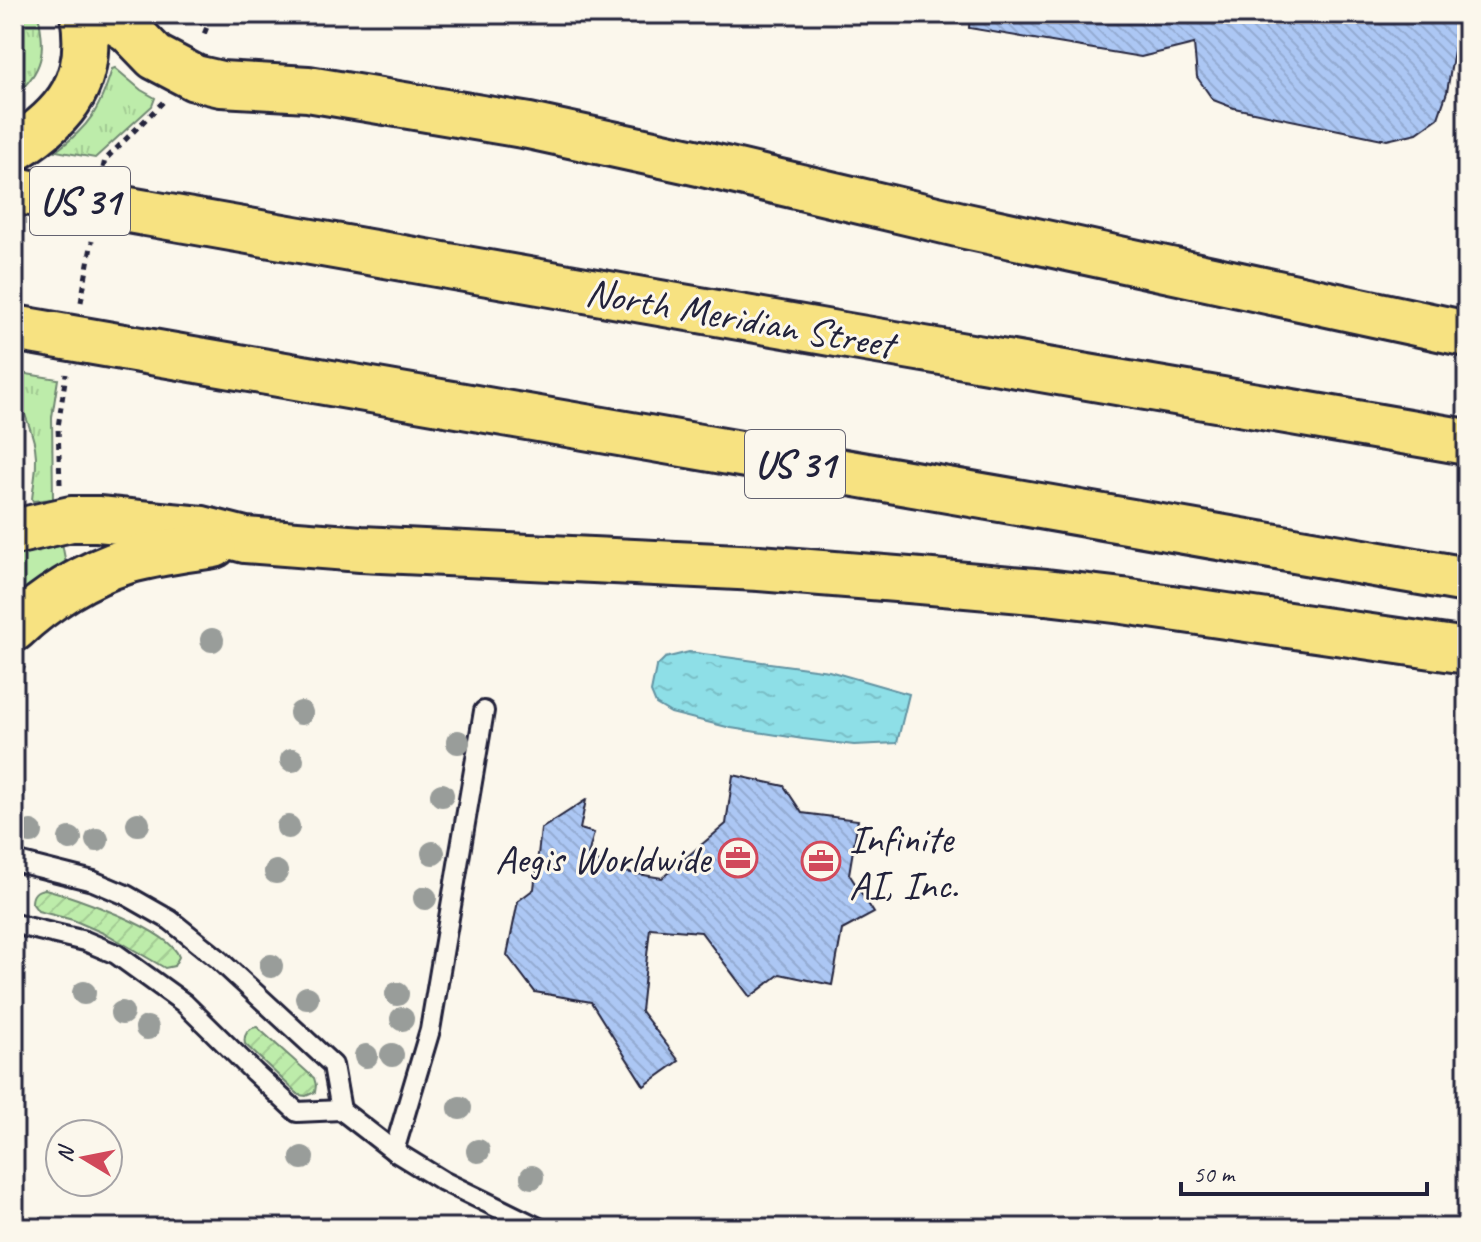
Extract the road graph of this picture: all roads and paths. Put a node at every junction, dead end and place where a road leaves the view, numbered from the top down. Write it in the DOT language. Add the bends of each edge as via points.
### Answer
graph roads {
  1 [pos="83,14"];
  2 [pos="103,14"];
  3 [pos="188,14"];
  4 [pos="201,40"];
  5 [pos="161,106"];
  6 [pos="14,149"];
  7 [pos="102,174"];
  8 [pos="14,190"];
  9 [pos="93,232"];
  10 [pos="80,306"];
  11 [pos="14,328"];
  12 [pos="1467,334"];
  13 [pos="68,365"];
  14 [pos="1467,442"];
  15 [pos="60,488"];
  16 [pos="14,532"];
  17 [pos="245,540"];
  18 [pos="1467,580"];
  19 [pos="14,629"];
  20 [pos="1467,651"];
  21 [pos="484,711"];
  22 [pos="14,861"];
  23 [pos="14,924"];
  24 [pos="341,1110"];
  25 [pos="394,1151"];
  26 [pos="539,1228"];
  1 -- 6 [label="main road" via="85,65 74,92 53,118"];
  2 -- 12 [label="main road" via="129,30 155,57 195,78 336,93 529,126"];
  3 -- 4 [label="path" via="207,27"];
  5 -- 7 [label="path" via="105,160"];
  8 -- 14 [label="main road, North Meridian Street / US 31, bridge"];
  9 -- 10 [label="path"];
  11 -- 18 [label="main road, US 31, bridge"];
  13 -- 15 [label="path" via="58,427"];
  16 -- 17 [label="main road" via="71,519 98,519 202,529"];
  17 -- 19 [label="main road" via="110,567 48,602"];
  17 -- 20 [label="main road" via="759,568 1015,589"];
  21 -- 25 [label="lane" via="430,1030"];
  22 -- 24 [label="lane" via="93,881 170,920 333,1065"];
  23 -- 24 [label="lane" via="116,954 184,1003 297,1112"];
  24 -- 25 [label="lane"];
  25 -- 26 [label="lane"];
}
